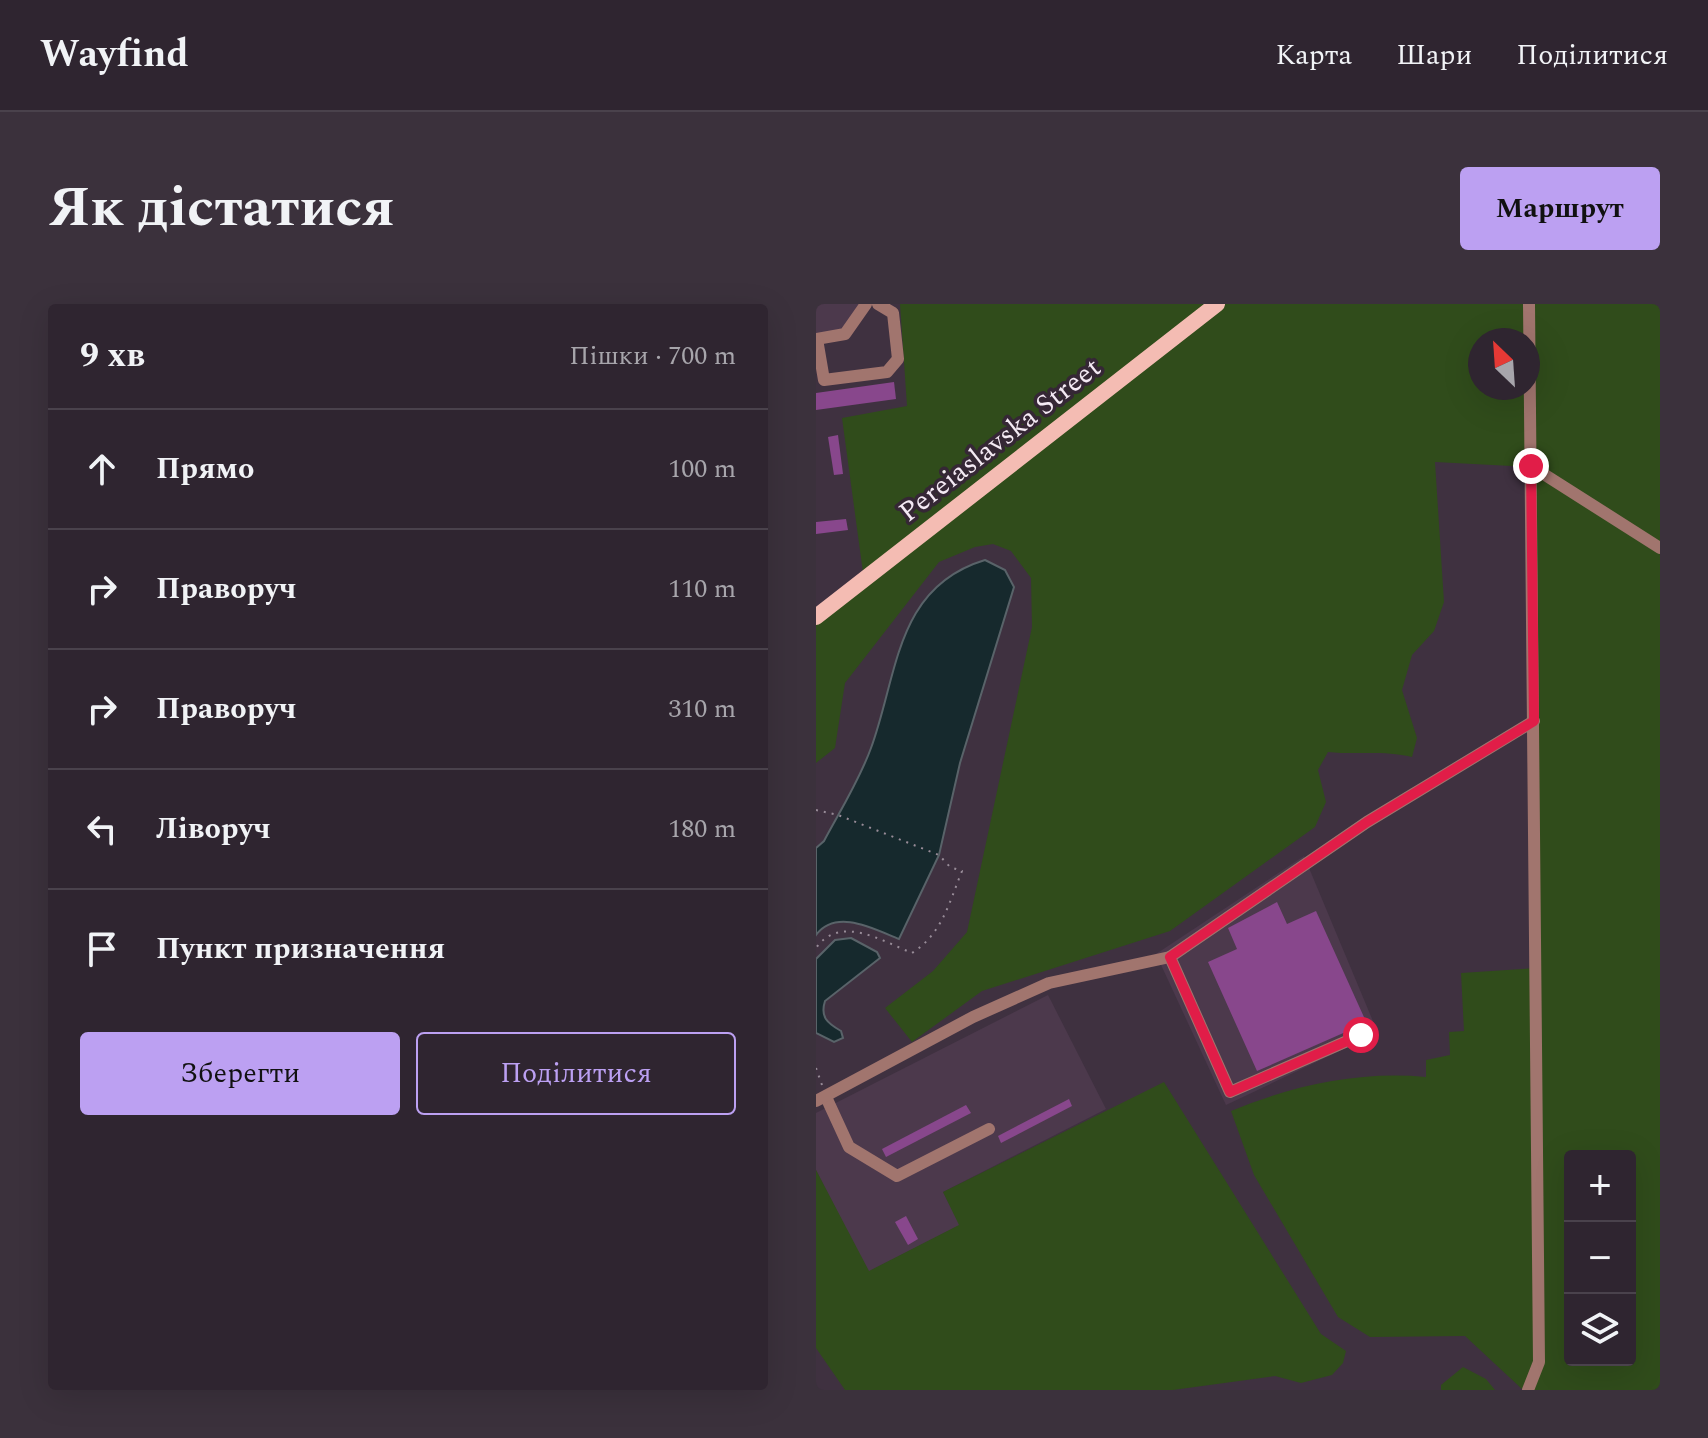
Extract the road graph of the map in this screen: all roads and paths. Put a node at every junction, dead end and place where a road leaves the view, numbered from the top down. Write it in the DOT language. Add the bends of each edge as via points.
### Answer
graph roads {
  1 [pos="866,304"];
  2 [pos="878,304"];
  3 [pos="1529,304"];
  4 [pos="1214,305"];
  5 [pos="816,339"];
  6 [pos="1531,466"];
  7 [pos="1660,548"];
  8 [pos="816,617"];
  9 [pos="1534,721"];
  10 [pos="816,810"];
  11 [pos="816,948"];
  12 [pos="1170,957"];
  13 [pos="1361,1035"];
  14 [pos="816,1068"];
  15 [pos="821,1099"];
  16 [pos="989,1129"];
  17 [pos="1528,1390"];
  1 -- 5 [label="street" via="845,334"];
  2 -- 5 [label="street" via="893,313 898,359 887,372 824,380"];
  3 -- 6 [label="street"];
  4 -- 8 [label="main road, Pereiaslavska Street"];
  6 -- 7 [label="street"];
  6 -- 9 [label="street"];
  9 -- 12 [label="street" via="1367,822"];
  9 -- 17 [label="street" via="1539,1362"];
  10 -- 11 [label="path" via="939,855 962,871 930,942 912,953 851,930 836,931"];
  12 -- 13 [label="street" via="1230,1092"];
  12 -- 15 [label="street" via="1049,983 973,1017"];
  14 -- 15 [label="path"];
  15 -- 16 [label="street" via="849,1147 897,1176"];
}
